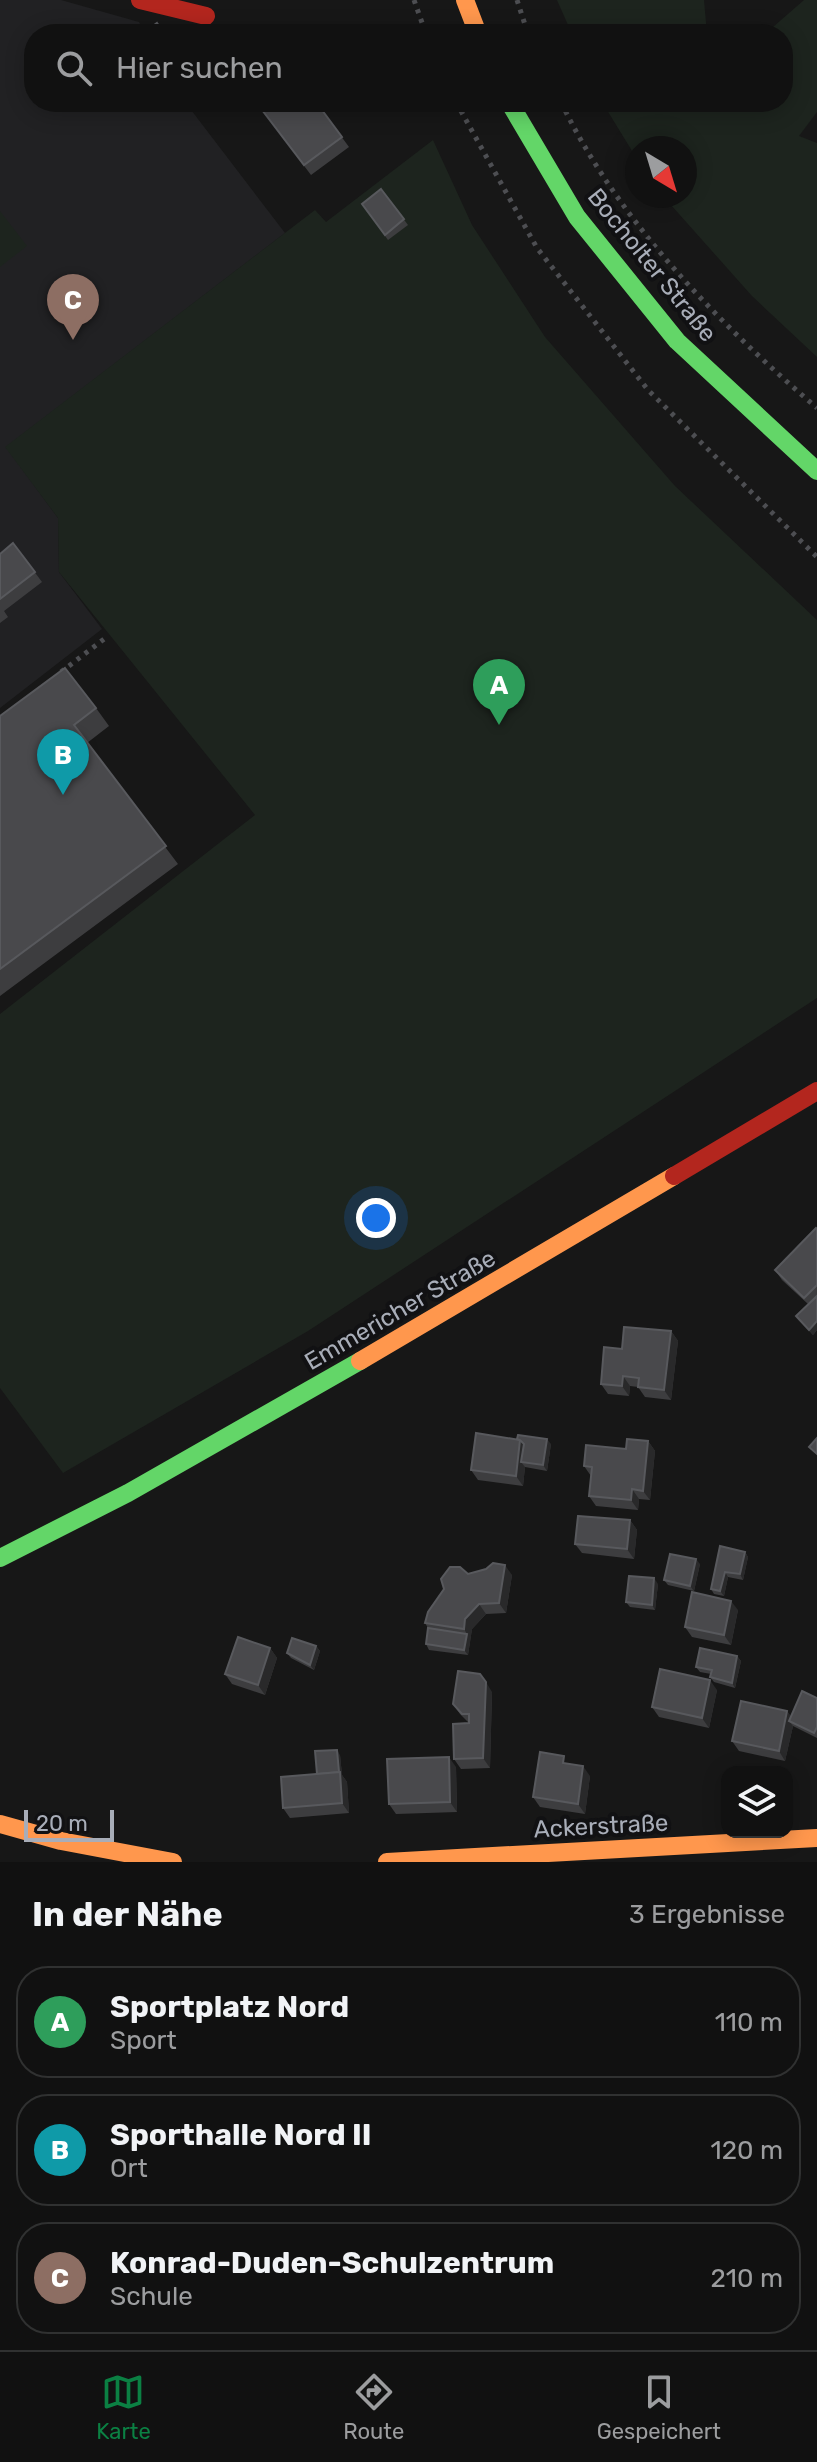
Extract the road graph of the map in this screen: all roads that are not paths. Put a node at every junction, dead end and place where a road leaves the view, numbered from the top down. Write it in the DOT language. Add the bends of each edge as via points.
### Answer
graph roads {
  1 [pos="140,0"];
  2 [pos="465,0"];
  3 [pos="474,0"];
  4 [pos="206,16"];
  5 [pos="476,24"];
  6 [pos="478,24"];
  7 [pos="515,112"];
  8 [pos="817,471"];
  9 [pos="817,1091"];
  10 [pos="0,1558"];
  11 [pos="0,1824"];
  12 [pos="817,1838"];
  13 [pos="173,1862"];
  14 [pos="387,1862"];
  1 -- 4 [label="main road"];
  2 -- 5 [label="main road"];
  3 -- 6 [label="main road"];
  7 -- 8 [label="main road, Bocholter Straße" via="577,217 677,341"];
  9 -- 10 [label="main road, Emmericher Straße" via="319,1385"];
  11 -- 13 [label="main road"];
  12 -- 14 [label="main road, Ackerstraße"];
}
